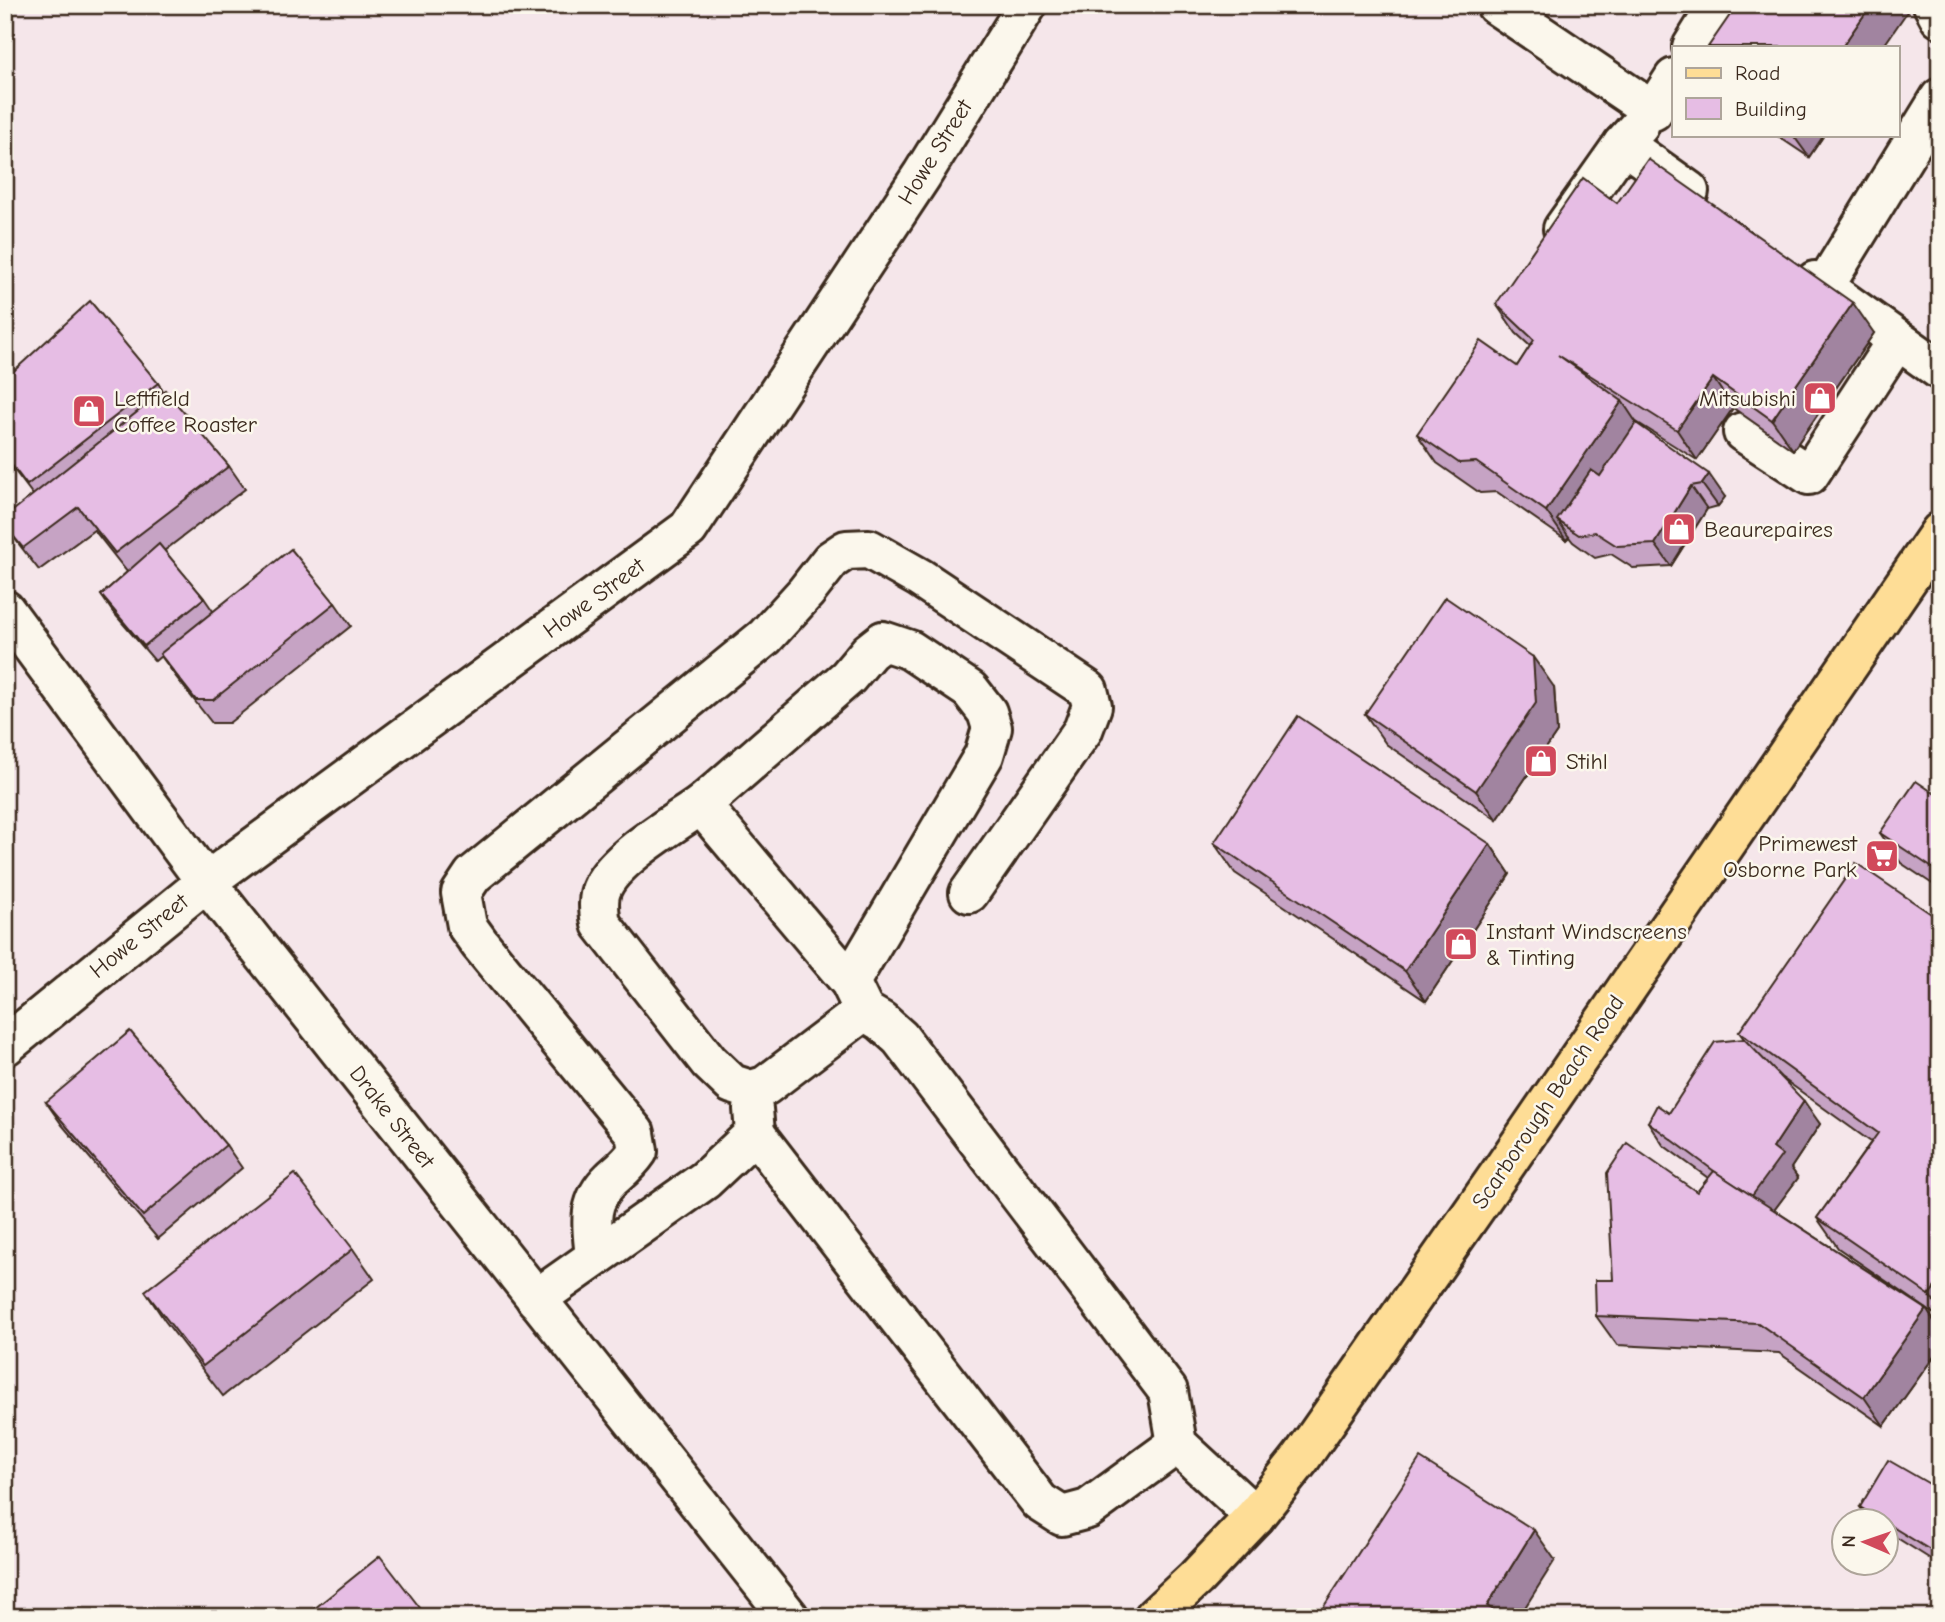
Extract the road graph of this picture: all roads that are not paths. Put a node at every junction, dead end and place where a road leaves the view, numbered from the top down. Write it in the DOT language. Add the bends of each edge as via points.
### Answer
graph roads {
  1 [pos="1027,5"];
  2 [pos="1496,5"];
  3 [pos="1718,5"];
  4 [pos="1933,5"];
  5 [pos="1940,19"];
  6 [pos="1693,46"];
  7 [pos="1672,81"];
  8 [pos="1940,98"];
  9 [pos="1653,111"];
  10 [pos="1623,144"];
  11 [pos="1712,207"];
  12 [pos="1546,254"];
  13 [pos="1790,263"];
  14 [pos="1824,287"];
  15 [pos="1897,340"];
  16 [pos="1940,370"];
  17 [pos="1742,432"];
  18 [pos="1940,531"];
  19 [pos="5,610"];
  20 [pos="701,805"];
  21 [pos="206,882"];
  22 [pos="970,893"];
  23 [pos="857,996"];
  24 [pos="5,1046"];
  25 [pos="751,1090"];
  26 [pos="755,1133"];
  27 [pos="595,1257"];
  28 [pos="536,1299"];
  29 [pos="1177,1444"];
  30 [pos="1255,1516"];
  31 [pos="789,1617"];
  32 [pos="1154,1617"];
  1 -- 21 [label="street, Howe Street" via="922,175 688,528"];
  2 -- 9 [label="street"];
  3 -- 6 [label="street"];
  4 -- 5 [label="street"];
  7 -- 9 [label="street"];
  8 -- 14 [label="street"];
  9 -- 10 [label="street"];
  10 -- 11 [label="street"];
  10 -- 12 [label="street"];
  13 -- 14 [label="street"];
  14 -- 15 [label="street"];
  15 -- 16 [label="street"];
  15 -- 17 [label="street" via="1809,475"];
  18 -- 30 [label="main road, Scarborough Beach Road" via="1502,1170 1301,1458"];
  19 -- 21 [label="street, Drake Street"];
  20 -- 23 [label="street"];
  20 -- 23 [label="street" via="883,641 910,650 970,690 987,712 992,728 984,755"];
  20 -- 25 [label="street" via="621,863 603,886 598,909 601,924 709,1062 732,1084"];
  21 -- 24 [label="street, Howe Street"];
  21 -- 28 [label="street, Drake Street"];
  22 -- 27 [label="street" via="1083,730 1092,706 1088,690 920,578 869,549 846,550 831,560 765,637 473,875 461,893 467,926 480,944 635,1133 638,1151 630,1164 596,1196 591,1217"];
  23 -- 25 [label="street" via="765,1086"];
  23 -- 29 [label="street" via="900,1038 1168,1391"];
  25 -- 26 [label="street"];
  26 -- 27 [label="street" via="705,1180"];
  26 -- 29 [label="street" via="1040,1502 1062,1516 1088,1509"];
  27 -- 28 [label="street"];
  28 -- 31 [label="street, Drake Street"];
  29 -- 30 [label="street"];
  30 -- 32 [label="main road, Scarborough Beach Road"];
}
